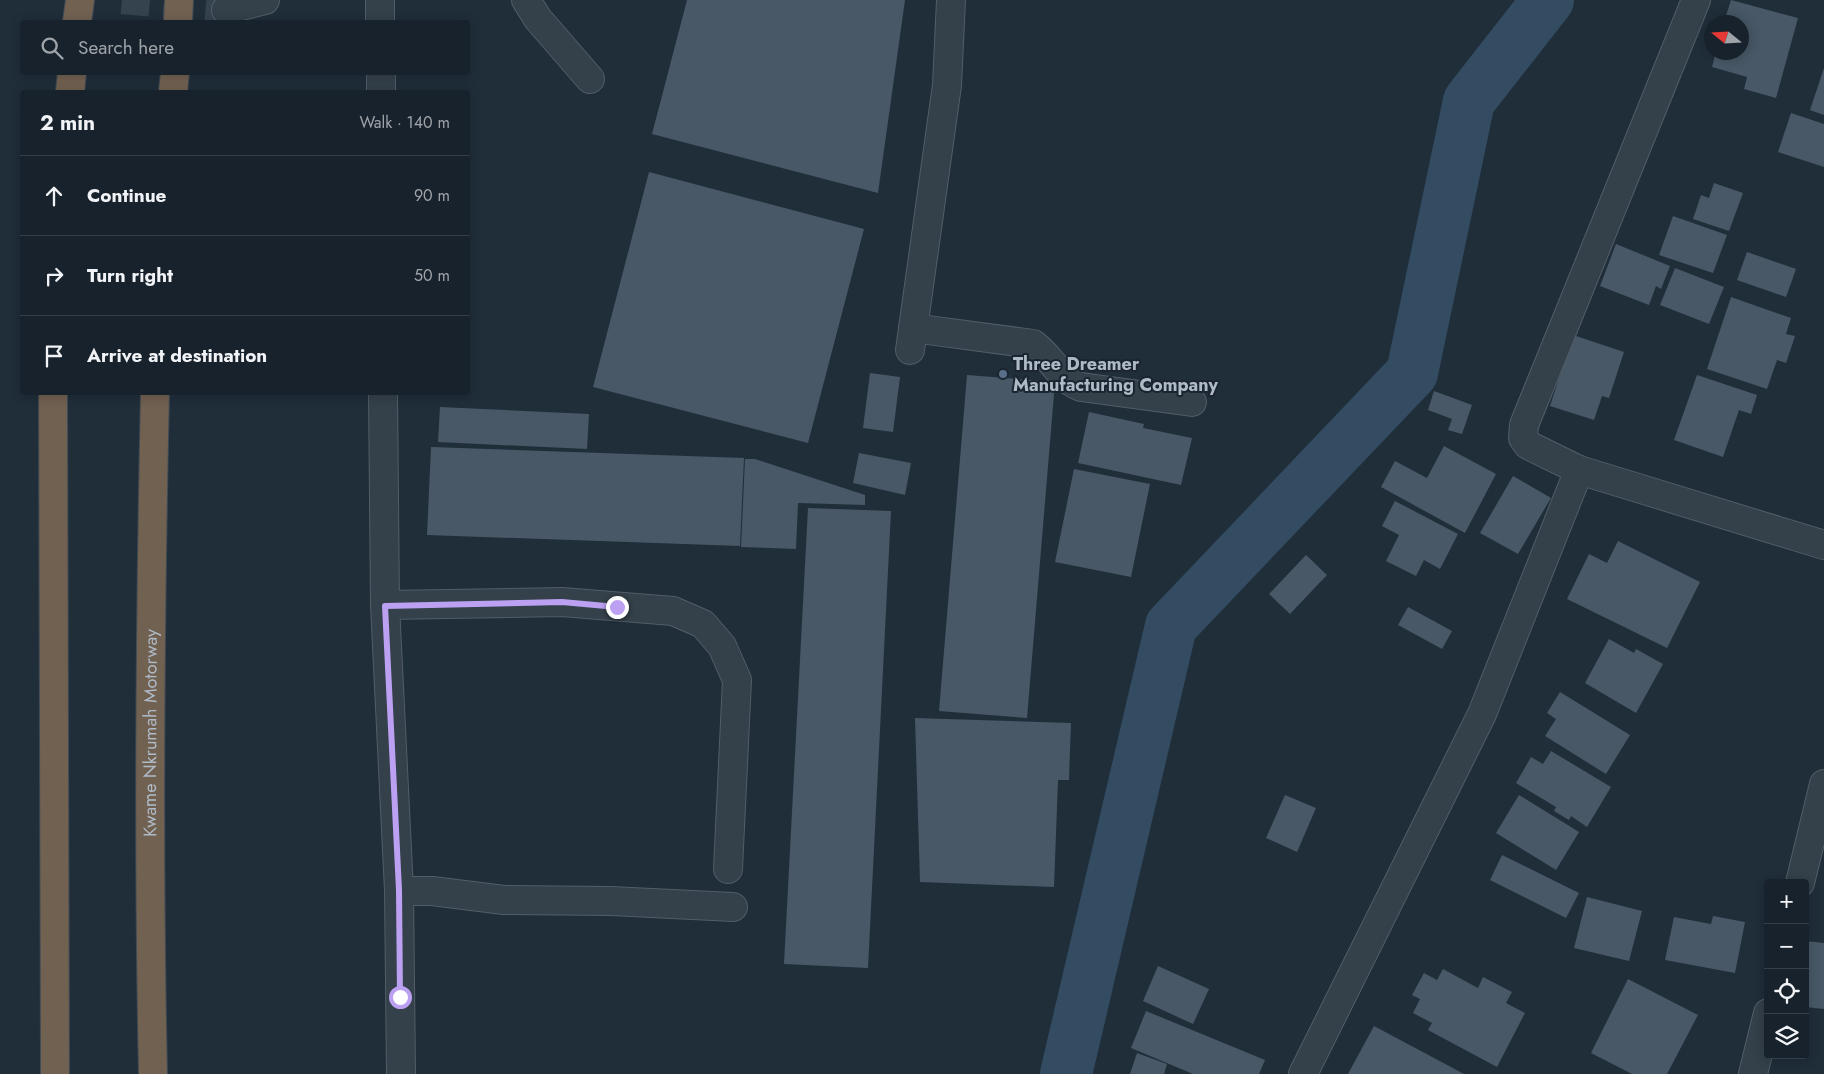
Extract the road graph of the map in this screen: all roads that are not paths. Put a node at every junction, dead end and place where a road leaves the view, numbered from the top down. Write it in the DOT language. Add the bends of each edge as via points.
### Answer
graph roads {
  1 [pos="80,0"];
  2 [pos="179,0"];
  3 [pos="265,0"];
  4 [pos="380,0"];
  5 [pos="526,0"];
  6 [pos="950,0"];
  7 [pos="1696,0"];
  8 [pos="226,10"];
  9 [pos="77,20"];
  10 [pos="178,20"];
  11 [pos="380,20"];
  12 [pos="72,75"];
  13 [pos="175,75"];
  14 [pos="381,75"];
  15 [pos="590,79"];
  16 [pos="70,90"];
  17 [pos="173,90"];
  18 [pos="381,90"];
  19 [pos="53,395"];
  20 [pos="155,395"];
  21 [pos="383,395"];
  22 [pos="1192,402"];
  23 [pos="1580,470"];
  24 [pos="1824,545"];
  25 [pos="385,606"];
  26 [pos="1824,784"];
  27 [pos="728,869"];
  28 [pos="1801,879"];
  29 [pos="399,890"];
  30 [pos="733,907"];
  31 [pos="1768,1014"];
  32 [pos="54,1074"];
  33 [pos="153,1074"];
  34 [pos="401,1074"];
  35 [pos="1303,1074"];
  36 [pos="1753,1074"];
  1 -- 9 [label="highway"];
  2 -- 10 [label="highway"];
  3 -- 8 [label="street"];
  4 -- 11 [label="street"];
  5 -- 15 [label="street" via="538,19"];
  6 -- 22 [label="street" via="947,85 911,339 1032,344 1045,353 1068,382 1080,387"];
  7 -- 23 [label="street" via="1524,425 1523,438 1528,445"];
  12 -- 16 [label="highway"];
  13 -- 17 [label="highway"];
  14 -- 18 [label="street"];
  19 -- 32 [label="highway"];
  20 -- 33 [label="highway, Kwame Nkrumah Motorway" via="148,874"];
  21 -- 25 [label="street"];
  23 -- 24 [label="street"];
  23 -- 35 [label="street" via="1482,714"];
  25 -- 27 [label="street" via="562,602 673,612 703,624 722,646 737,680"];
  25 -- 29 [label="street"];
  26 -- 28 [label="street"];
  29 -- 30 [label="street" via="504,900"];
  29 -- 34 [label="street"];
  31 -- 36 [label="street"];
}
